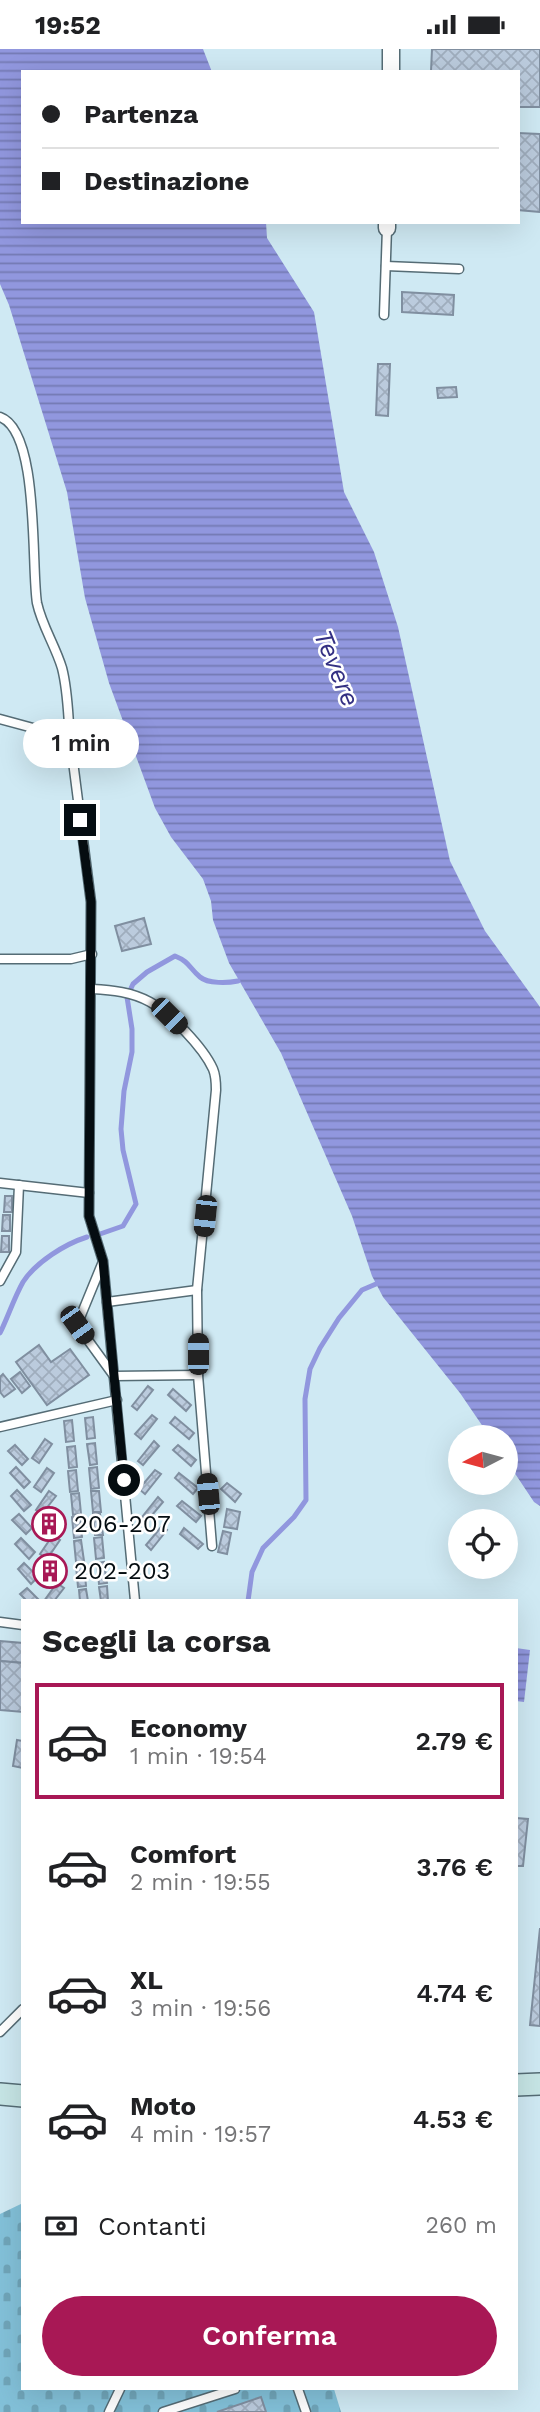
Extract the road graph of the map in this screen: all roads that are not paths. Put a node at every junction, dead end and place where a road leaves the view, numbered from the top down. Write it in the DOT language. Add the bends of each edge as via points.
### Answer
graph roads {
  1 [pos="391,49"];
  2 [pos="391,70"];
  3 [pos="387,225"];
  4 [pos="386,266"];
  5 [pos="459,269"];
  6 [pos="384,315"];
  7 [pos="0,417"];
  8 [pos="0,719"];
  9 [pos="70,738"];
  10 [pos="92,954"];
  11 [pos="0,958"];
  12 [pos="92,989"];
  13 [pos="0,1183"];
  14 [pos="19,1185"];
  15 [pos="89,1193"];
  16 [pos="103,1261"];
  17 [pos="0,1281"];
  18 [pos="197,1290"];
  19 [pos="107,1302"];
  20 [pos="198,1375"];
  21 [pos="114,1376"];
  22 [pos="117,1400"];
  23 [pos="0,1427"];
  24 [pos="212,1546"];
  25 [pos="135,1599"];
  26 [pos="0,1622"];
  27 [pos="21,1625"];
  28 [pos="21,2011"];
  29 [pos="0,2032"];
  30 [pos="540,2084"];
  31 [pos="518,2085"];
  32 [pos="0,2094"];
  33 [pos="21,2097"];
  34 [pos="120,2390"];
  35 [pos="232,2390"];
  36 [pos="298,2390"];
  37 [pos="109,2412"];
  38 [pos="163,2412"];
  39 [pos="306,2412"];
  1 -- 2 [label="street"];
  3 -- 4 [label="lane"];
  4 -- 5 [label="lane"];
  4 -- 6 [label="lane"];
  7 -- 9 [label="lane" via="10,423 16,436 29,481 37,603 62,668"];
  8 -- 9 [label="lane"];
  9 -- 10 [label="lane" via="91,902"];
  10 -- 11 [label="lane" via="71,959"];
  10 -- 12 [label="lane"];
  12 -- 15 [label="lane"];
  12 -- 18 [label="lane" via="114,990 151,1002 187,1034 212,1066 216,1090"];
  13 -- 14 [label="lane"];
  14 -- 15 [label="lane"];
  14 -- 17 [label="lane" via="16,1252"];
  15 -- 16 [label="lane" via="89,1216"];
  16 -- 19 [label="lane"];
  16 -- 21 [label="lane" via="77,1325"];
  18 -- 19 [label="lane"];
  18 -- 20 [label="lane"];
  19 -- 21 [label="lane"];
  20 -- 21 [label="lane"];
  20 -- 24 [label="lane"];
  21 -- 22 [label="lane"];
  22 -- 23 [label="lane"];
  22 -- 25 [label="lane"];
  26 -- 27 [label="lane"];
  28 -- 29 [label="lane"];
  30 -- 31 [label="main road"];
  32 -- 33 [label="main road"];
  34 -- 37 [label="lane"];
  35 -- 38 [label="lane"];
  36 -- 39 [label="lane"];
}
